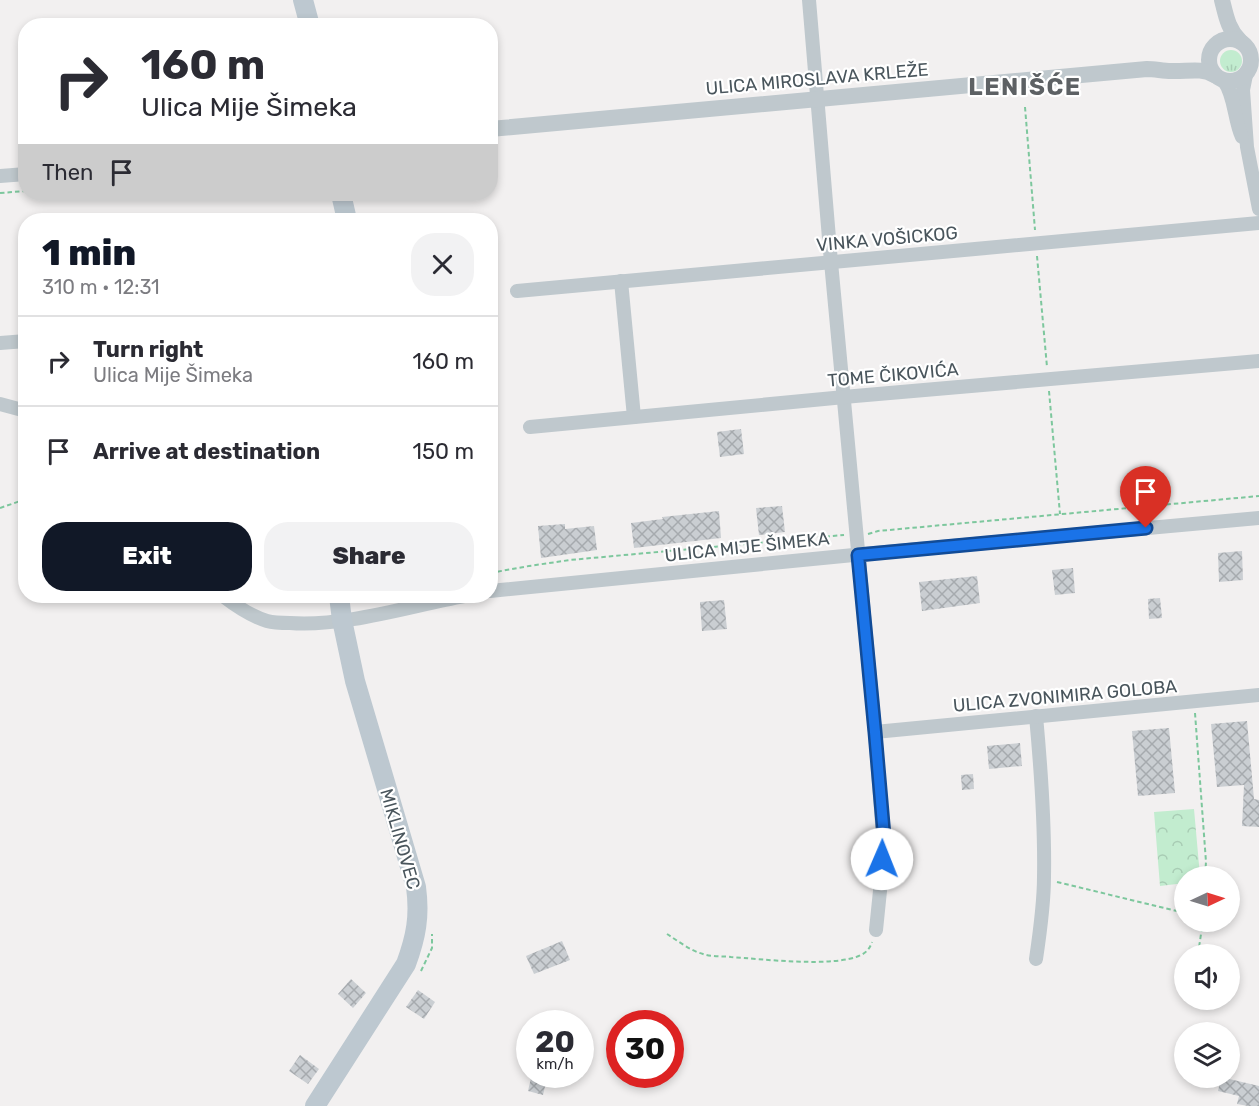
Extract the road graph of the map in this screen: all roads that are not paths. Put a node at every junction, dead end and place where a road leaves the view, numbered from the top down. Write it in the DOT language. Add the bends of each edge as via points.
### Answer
graph roads {
  1 [pos="303,0"];
  2 [pos="809,0"];
  3 [pos="1213,0"];
  4 [pos="1222,0"];
  5 [pos="308,18"];
  6 [pos="1249,48"];
  7 [pos="1213,49"];
  8 [pos="1147,69"];
  9 [pos="1252,70"];
  10 [pos="1219,78"];
  11 [pos="816,99"];
  12 [pos="498,128"];
  13 [pos="1247,147"];
  14 [pos="18,175"];
  15 [pos="0,176"];
  16 [pos="1259,209"];
  17 [pos="1259,223"];
  18 [pos="831,262"];
  19 [pos="621,281"];
  20 [pos="518,291"];
  21 [pos="18,342"];
  22 [pos="0,343"];
  23 [pos="1259,361"];
  24 [pos="843,397"];
  25 [pos="0,404"];
  26 [pos="18,409"];
  27 [pos="634,417"];
  28 [pos="530,427"];
  29 [pos="1259,518"];
  30 [pos="858,555"];
  31 [pos="498,590"];
  32 [pos="232,603"];
  33 [pos="340,603"];
  34 [pos="432,603"];
  35 [pos="342,620"];
  36 [pos="1259,695"];
  37 [pos="1036,717"];
  38 [pos="875,732"];
  39 [pos="876,930"];
  40 [pos="1036,959"];
  41 [pos="315,1106"];
  1 -- 5 [label="main road"];
  2 -- 11 [label="street"];
  3 -- 7 [label="street" via="1218,33"];
  4 -- 6 [label="street" via="1229,27"];
  6 -- 7 [label="street" via="1228,39"];
  6 -- 9 [label="street"];
  7 -- 8 [label="street, ULICA MIROSLAVA KRLEŽE" via="1198,58"];
  7 -- 10 [label="street" via="1209,65"];
  8 -- 10 [label="street, ULICA MIROSLAVA KRLEŽE" via="1201,70"];
  8 -- 11 [label="street, ULICA MIROSLAVA KRLEŽE"];
  9 -- 10 [label="street" via="1236,81"];
  9 -- 13 [label="street" via="1243,90"];
  10 -- 13 [label="street" via="1228,87 1238,129"];
  11 -- 12 [label="street, ULICA MIROSLAVA KRLEŽE"];
  11 -- 18 [label="street"];
  13 -- 16 [label="street"];
  14 -- 15 [label="street"];
  17 -- 18 [label="street, VINKA VOŠICKOG"];
  18 -- 19 [label="street, VINKA VOŠICKOG"];
  18 -- 24 [label="street"];
  19 -- 20 [label="street, VINKA VOŠICKOG"];
  19 -- 27 [label="street"];
  21 -- 22 [label="street"];
  23 -- 24 [label="street, TOME ČIKOVIĆA"];
  24 -- 27 [label="street, TOME ČIKOVIĆA"];
  24 -- 30 [label="street"];
  25 -- 26 [label="street"];
  27 -- 28 [label="street, TOME ČIKOVIĆA"];
  29 -- 30 [label="street, ULICA MIJE ŠIMEKA"];
  30 -- 31 [label="street, ULICA MIJE ŠIMEKA"];
  30 -- 38 [label="street"];
  32 -- 35 [label="street" via="268,621 303,624"];
  33 -- 35 [label="main road, MIKLINOVEC"];
  34 -- 35 [label="street"];
  35 -- 41 [label="main road, MIKLINOVEC" via="358,691 416,887 418,921 406,964"];
  36 -- 37 [label="street, ULICA ZVONIMIRA GOLOBA"];
  37 -- 38 [label="street, ULICA ZVONIMIRA GOLOBA"];
  37 -- 40 [label="street" via="1044,878"];
  38 -- 39 [label="street" via="884,836"];
}
